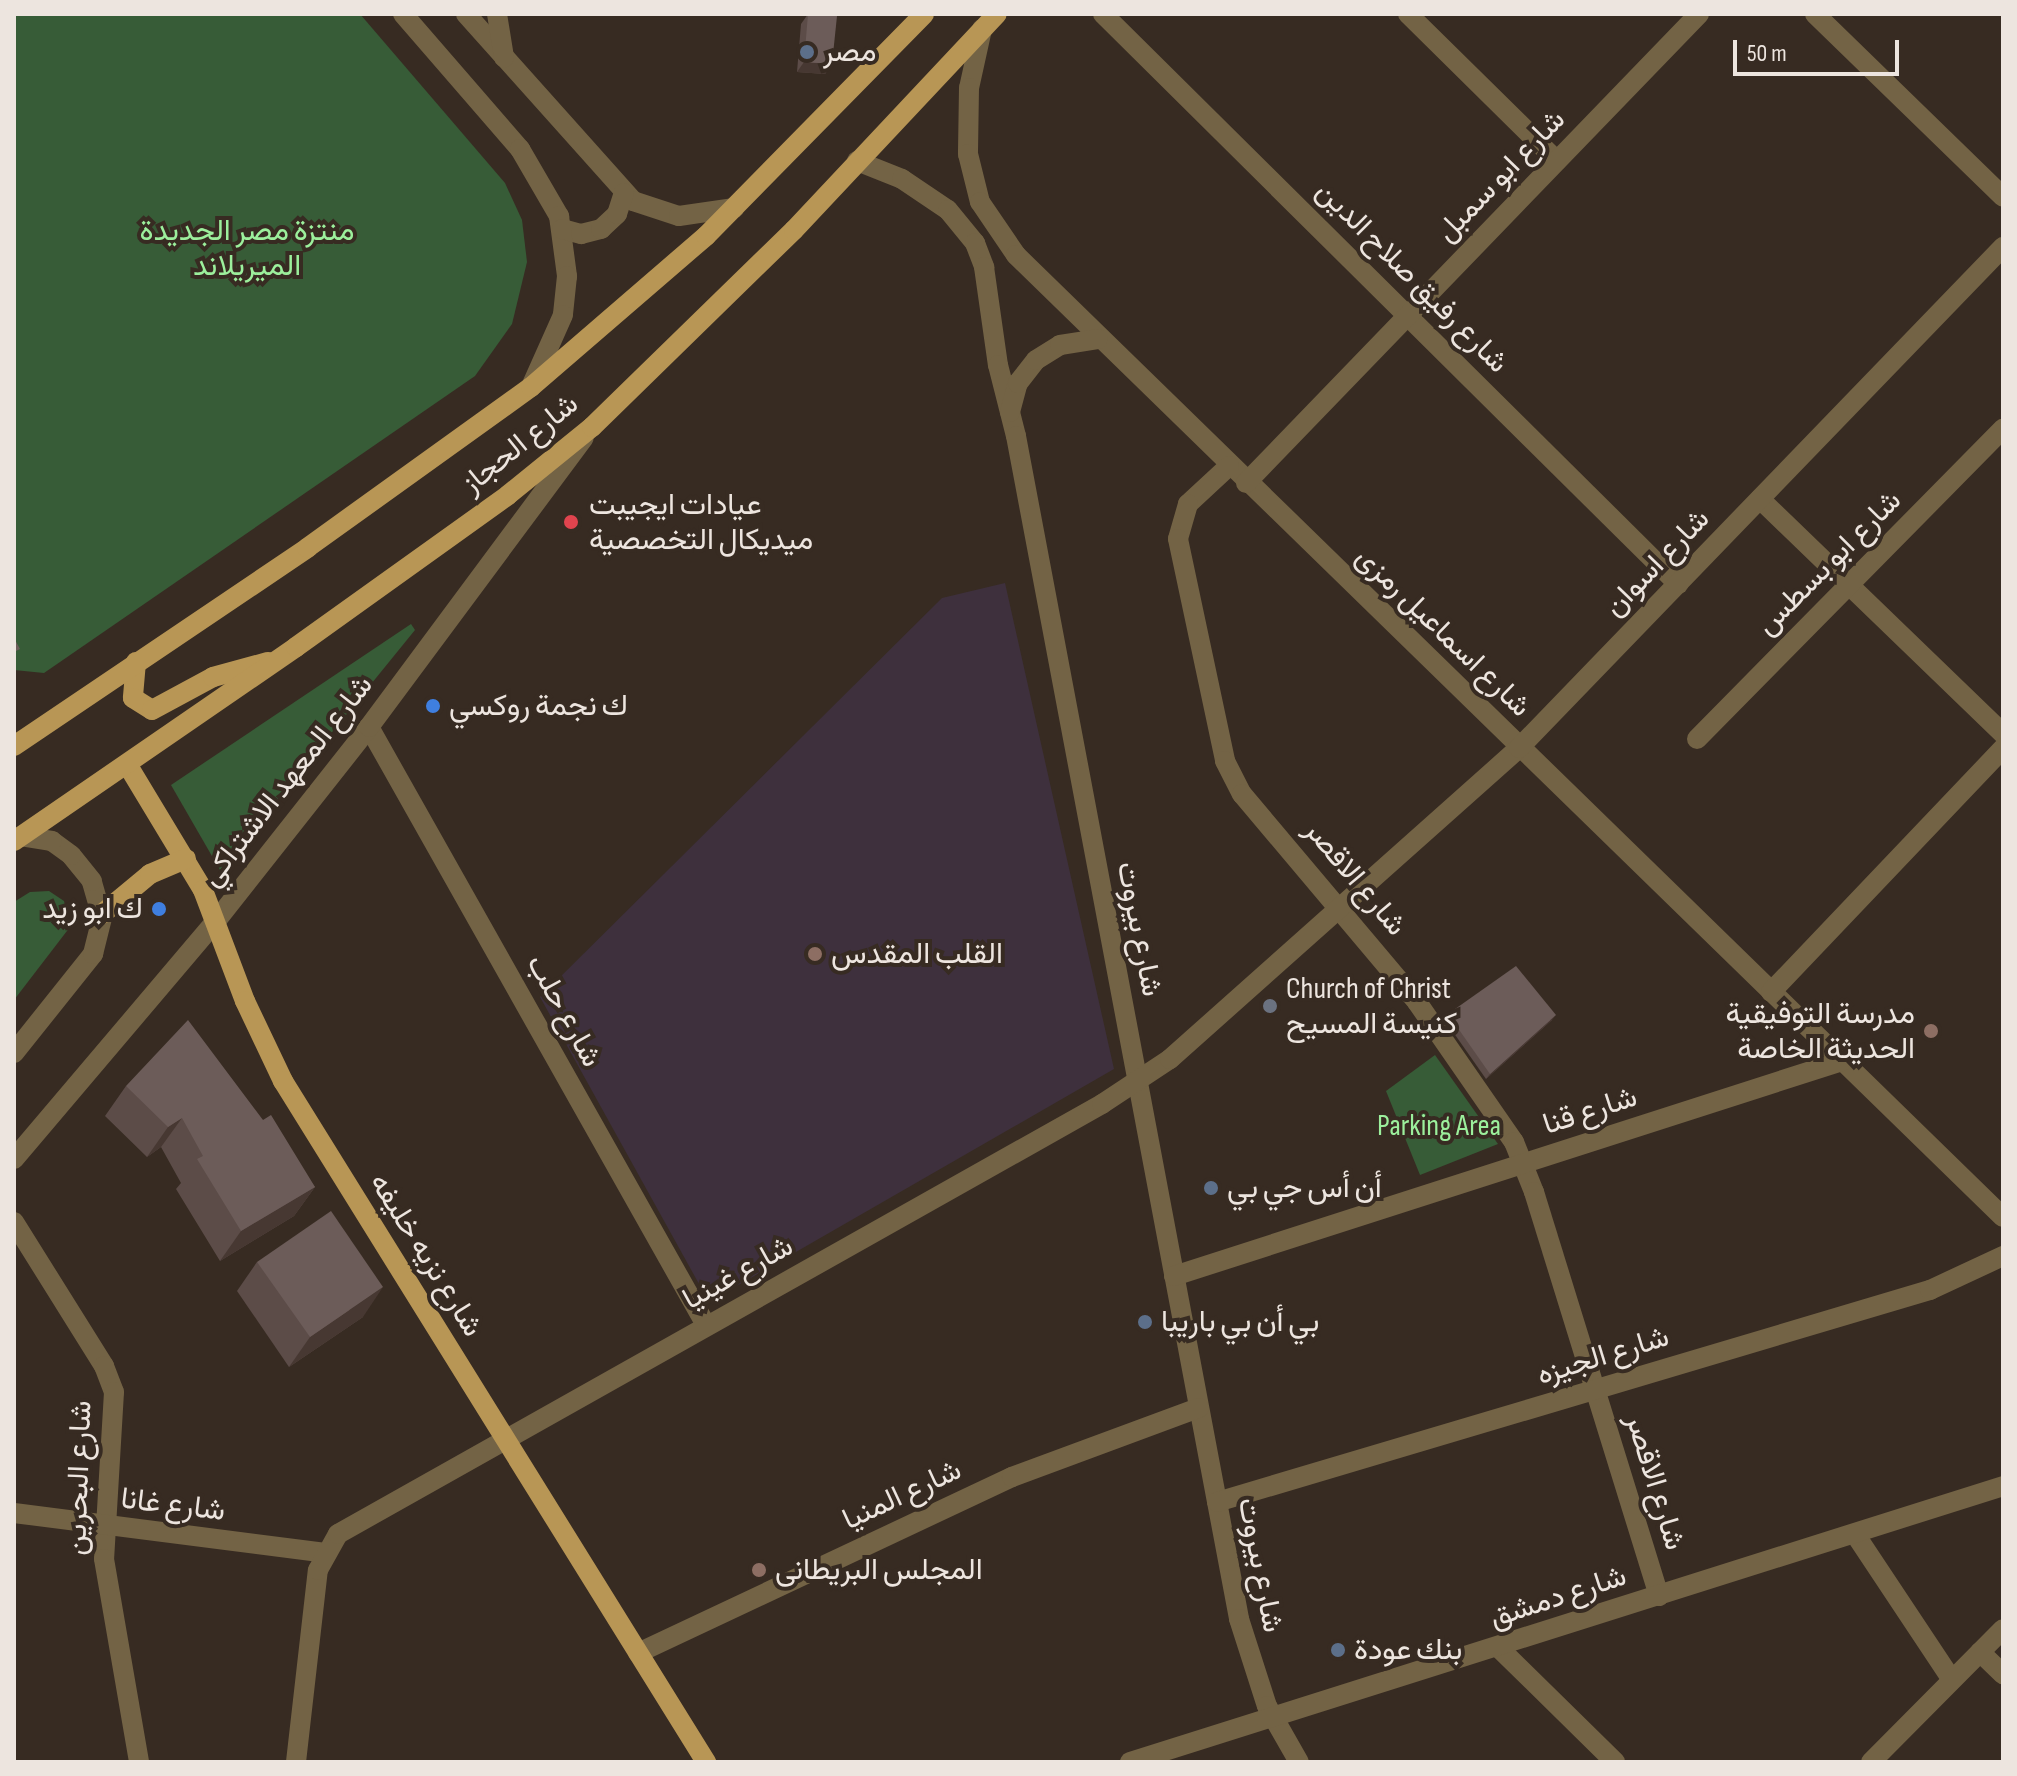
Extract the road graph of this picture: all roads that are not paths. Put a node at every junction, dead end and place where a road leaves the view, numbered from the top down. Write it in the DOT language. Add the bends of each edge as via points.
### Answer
graph roads {
  1 [pos="403,14"];
  2 [pos="466,14"];
  3 [pos="497,14"];
  4 [pos="924,14"];
  5 [pos="1103,14"];
  6 [pos="1408,14"];
  7 [pos="1699,14"];
  8 [pos="1815,14"];
  9 [pos="989,21"];
  10 [pos="504,57"];
  11 [pos="857,161"];
  12 [pos="1557,161"];
  13 [pos="624,193"];
  14 [pos="2003,197"];
  15 [pos="734,208"];
  16 [pos="562,229"];
  17 [pos="2003,249"];
  18 [pos="1408,316"];
  19 [pos="1098,339"];
  20 [pos="531,387"];
  21 [pos="1010,412"];
  22 [pos="592,427"];
  23 [pos="2003,429"];
  24 [pos="1229,466"];
  25 [pos="1246,483"];
  26 [pos="1760,499"];
  27 [pos="1678,584"];
  28 [pos="1849,585"];
  29 [pos="136,662"];
  30 [pos="275,662"];
  31 [pos="369,727"];
  32 [pos="2003,734"];
  33 [pos="1697,739"];
  34 [pos="14,746"];
  35 [pos="1519,748"];
  36 [pos="2003,748"];
  37 [pos="127,764"];
  38 [pos="18,838"];
  39 [pos="186,859"];
  40 [pos="1340,905"];
  41 [pos="102,914"];
  42 [pos="216,921"];
  43 [pos="1771,992"];
  44 [pos="14,1053"];
  45 [pos="1842,1061"];
  46 [pos="1137,1082"];
  47 [pos="14,1159"];
  48 [pos="1524,1164"];
  49 [pos="2003,1217"];
  50 [pos="14,1222"];
  51 [pos="2003,1256"];
  52 [pos="1174,1276"];
  53 [pos="706,1325"];
  54 [pos="1595,1390"];
  55 [pos="1199,1408"];
  56 [pos="504,1438"];
  57 [pos="1994,1489"];
  58 [pos="1217,1502"];
  59 [pos="2003,1503"];
  60 [pos="14,1513"];
  61 [pos="104,1527"];
  62 [pos="1855,1534"];
  63 [pos="325,1553"];
  64 [pos="1659,1596"];
  65 [pos="2003,1629"];
  66 [pos="1499,1648"];
  67 [pos="1980,1652"];
  68 [pos="638,1653"];
  69 [pos="2003,1674"];
  70 [pos="1952,1680"];
  71 [pos="1273,1719"];
  72 [pos="139,1762"];
  73 [pos="296,1762"];
  74 [pos="706,1762"];
  75 [pos="1130,1762"];
  76 [pos="1299,1762"];
  77 [pos="1615,1762"];
  78 [pos="1871,1762"];
  1 -- 16 [label="street" via="532,164"];
  2 -- 10 [label="street"];
  3 -- 10 [label="street"];
  4 -- 15 [label="main road, شارع الحجاز"];
  5 -- 18 [label="street, شارع رفيق صلاح الدين"];
  6 -- 12 [label="street"];
  7 -- 12 [label="street, شارع ابو سمبل"];
  8 -- 14 [label="street"];
  9 -- 11 [label="main road, شارع الحجاز"];
  9 -- 19 [label="street, شارع اسماعيل رمزى" via="969,88 966,137 980,202 1016,255"];
  10 -- 13 [label="street"];
  11 -- 21 [label="street, شارع بيروت" via="927,194 975,243 987,279"];
  11 -- 22 [label="main road, شارع الحجاز" via="662,364"];
  12 -- 18 [label="street, شارع ابو سمبل"];
  13 -- 15 [label="street" via="645,208 679,216"];
  13 -- 16 [label="street" via="617,214 601,229 581,234"];
  15 -- 20 [label="main road, شارع الحجاز" via="621,315"];
  16 -- 20 [label="street" via="567,276 563,315"];
  17 -- 26 [label="street, شارع اسوان"];
  18 -- 25 [label="street, شارع ابو سمبل"];
  18 -- 27 [label="street, شارع رفيق صلاح الدين"];
  19 -- 21 [label="street" via="1060,345 1036,360 1018,383"];
  19 -- 24 [label="street, شارع اسماعيل رمزى"];
  20 -- 29 [label="main road, شارع الحجاز" via="465,438"];
  21 -- 46 [label="street, شارع بيروت"];
  22 -- 30 [label="main road, شارع الحجاز" via="508,495"];
  22 -- 31 [label="street, شارع المعهد الاشتراكي"];
  23 -- 28 [label="street, شارع ابو بسطس"];
  24 -- 25 [label="street, شارع اسماعيل رمزى"];
  24 -- 40 [label="street, شارع الاقصر" via="1188,504 1178,530 1217,738 1242,794"];
  25 -- 35 [label="street, شارع اسماعيل رمزى"];
  26 -- 27 [label="street, شارع اسوان"];
  26 -- 28 [label="street"];
  27 -- 35 [label="street, شارع اسوان"];
  28 -- 32 [label="street"];
  28 -- 33 [label="street, شارع ابو بسطس"];
  29 -- 30 [label="main road" via="133,698 152,710 213,677"];
  29 -- 34 [label="main road, شارع الحجاز"];
  30 -- 37 [label="main road, شارع الحجاز"];
  31 -- 42 [label="street, شارع المعهد الاشتراكي"];
  31 -- 53 [label="street, شارع حلب"];
  35 -- 40 [label="street, شارع اسوان"];
  35 -- 43 [label="street, شارع اسماعيل رمزى"];
  36 -- 43 [label="street"];
  37 -- 38 [label="main road, شارع الحجاز"];
  37 -- 39 [label="main road, شارع نزيه خليفه"];
  38 -- 41 [label="street" via="52,841 71,855 92,881"];
  39 -- 41 [label="main road" via="150,874"];
  39 -- 42 [label="main road, شارع نزيه خليفه"];
  40 -- 46 [label="street, شارع غينيا" via="1186,1046"];
  40 -- 48 [label="street, شارع الاقصر" via="1472,1076"];
  41 -- 44 [label="street" via="93,954"];
  42 -- 47 [label="street, شارع المعهد الاشتراكي"];
  42 -- 56 [label="main road, شارع نزيه خليفه" via="248,1010 283,1081"];
  43 -- 45 [label="street, شارع اسماعيل رمزى"];
  45 -- 48 [label="street, شارع قنا"];
  45 -- 49 [label="street, شارع اسماعيل رمزى"];
  46 -- 52 [label="street, شارع بيروت"];
  46 -- 53 [label="street, شارع غينيا"];
  48 -- 52 [label="street, شارع قنا"];
  48 -- 54 [label="street, شارع الاقصر"];
  50 -- 61 [label="street, شارع البحرين" via="112,1386 116,1421"];
  51 -- 54 [label="street, شارع الجيزه" via="1930,1290"];
  52 -- 55 [label="street, شارع بيروت"];
  53 -- 56 [label="street, شارع غينيا"];
  54 -- 58 [label="street, شارع الجيزه"];
  54 -- 64 [label="street, شارع الاقصر"];
  55 -- 58 [label="street, شارع بيروت"];
  55 -- 68 [label="street, شارع المنيا" via="1012,1477"];
  56 -- 63 [label="street, شارع غينيا" via="350,1525"];
  56 -- 68 [label="main road, شارع نزيه خليفه"];
  57 -- 59 [label="street"];
  57 -- 62 [label="street, شارع دمشق"];
  58 -- 71 [label="street, شارع بيروت" via="1242,1633"];
  60 -- 61 [label="street, شارع غانا"];
  61 -- 63 [label="street, شارع غانا"];
  61 -- 72 [label="street, شارع البحرين" via="107,1580"];
  62 -- 64 [label="street, شارع دمشق"];
  62 -- 70 [label="street"];
  63 -- 73 [label="street, شارع غينيا" via="317,1580"];
  64 -- 66 [label="street, شارع دمشق"];
  65 -- 67 [label="street"];
  66 -- 71 [label="street, شارع دمشق"];
  66 -- 77 [label="street"];
  67 -- 69 [label="street"];
  67 -- 70 [label="street"];
  68 -- 74 [label="main road, شارع نزيه خليفه"];
  70 -- 78 [label="street"];
  71 -- 75 [label="street, شارع دمشق"];
  71 -- 76 [label="street, شارع بيروت"];
}
